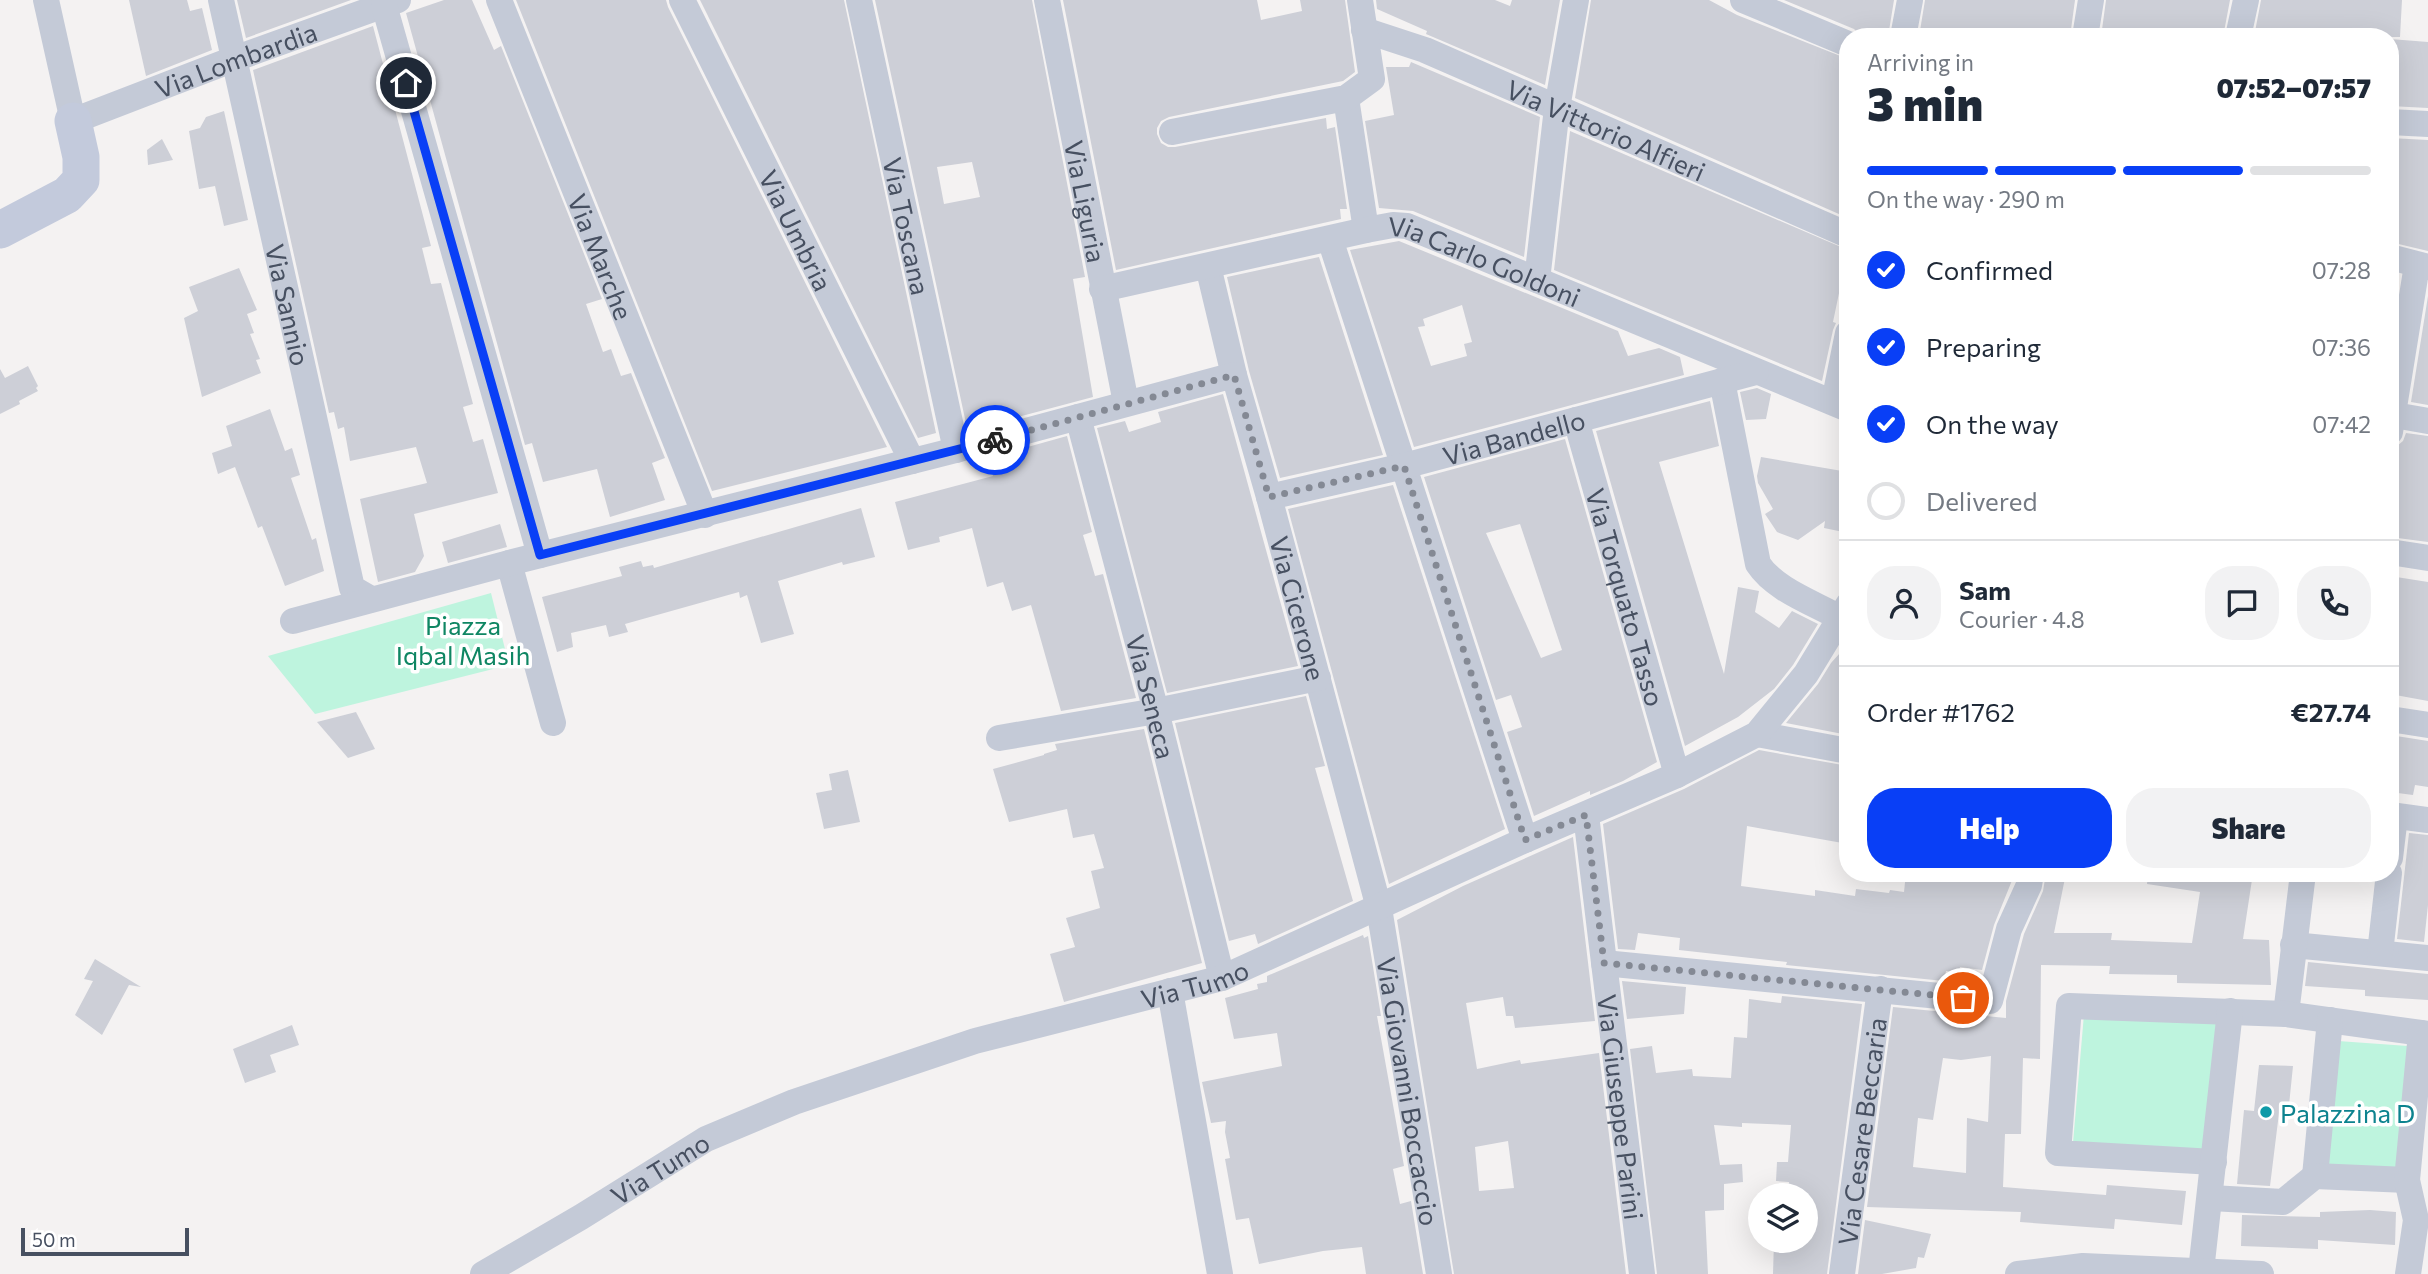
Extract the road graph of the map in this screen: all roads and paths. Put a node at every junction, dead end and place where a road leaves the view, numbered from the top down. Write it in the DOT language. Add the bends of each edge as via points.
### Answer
graph roads {
  1 [pos="46,0"];
  2 [pos="221,0"];
  3 [pos="499,0"];
  4 [pos="682,0"];
  5 [pos="859,0"];
  6 [pos="1047,0"];
  7 [pos="1360,0"];
  8 [pos="1576,0"];
  9 [pos="1743,0"];
  10 [pos="1910,0"];
  11 [pos="2091,0"];
  12 [pos="2246,0"];
  13 [pos="391,2"];
  14 [pos="1905,28"];
  15 [pos="2086,28"];
  16 [pos="2240,28"];
  17 [pos="1364,30"];
  18 [pos="1839,40"];
  19 [pos="234,59"];
  20 [pos="1346,98"];
  21 [pos="1557,108"];
  22 [pos="73,121"];
  23 [pos="2399,122"];
  24 [pos="2428,124"];
  25 [pos="1172,132"];
  26 [pos="0,230"];
  27 [pos="1366,230"];
  28 [pos="1839,231"];
  29 [pos="1330,239"];
  30 [pos="2399,259"];
  31 [pos="1208,266"];
  32 [pos="2423,266"];
  33 [pos="1536,280"];
  34 [pos="1102,289"];
  35 [pos="1756,372"];
  36 [pos="1234,375"];
  37 [pos="1722,381"];
  38 [pos="2399,388"];
  39 [pos="1126,403"];
  40 [pos="1839,404"];
  41 [pos="1078,417"];
  42 [pos="1576,420"];
  43 [pos="2428,421"];
  44 [pos="2399,423"];
  45 [pos="956,450"];
  46 [pos="912,461"];
  47 [pos="1404,466"];
  48 [pos="1269,497"];
  49 [pos="705,515"];
  50 [pos="2399,553"];
  51 [pos="540,555"];
  52 [pos="2428,558"];
  53 [pos="509,563"];
  54 [pos="371,599"];
  55 [pos="1839,610"];
  56 [pos="1839,620"];
  57 [pos="293,621"];
  58 [pos="1318,678"];
  59 [pos="1156,711"];
  60 [pos="2399,720"];
  61 [pos="553,723"];
  62 [pos="2428,725"];
  63 [pos="1757,734"];
  64 [pos="999,738"];
  65 [pos="1839,749"];
  66 [pos="1677,775"];
  67 [pos="1586,815"];
  68 [pos="2399,816"];
  69 [pos="2428,820"];
  70 [pos="1525,840"];
  71 [pos="2030,882"];
  72 [pos="2302,882"];
  73 [pos="2388,882"];
  74 [pos="1379,908"];
  75 [pos="2293,945"];
  76 [pos="2380,953"];
  77 [pos="2428,958"];
  78 [pos="1604,963"];
  79 [pos="1222,978"];
  80 [pos="1880,989"];
  81 [pos="1170,991"];
  82 [pos="2230,1011"];
  83 [pos="2286,1014"];
  84 [pos="2330,1020"];
  85 [pos="2424,1034"];
  86 [pos="2214,1162"];
  87 [pos="2315,1176"];
  88 [pos="2407,1180"];
  89 [pos="2211,1198"];
  90 [pos="2082,1270"];
  91 [pos="2201,1271"];
  92 [pos="483,1274"];
  93 [pos="1220,1274"];
  94 [pos="1439,1274"];
  95 [pos="1642,1274"];
  96 [pos="1842,1274"];
  97 [pos="2018,1274"];
  98 [pos="2261,1274"];
  99 [pos="2408,1274"];
  1 -- 22 [label="street"];
  2 -- 19 [label="street, Via Sannio"];
  3 -- 49 [label="street, Via Marche"];
  4 -- 46 [label="street, Via Umbria"];
  5 -- 45 [label="street, Via Toscana"];
  6 -- 34 [label="street, Via Liguria"];
  7 -- 17 [label="street"];
  8 -- 21 [label="street"];
  9 -- 18 [label="street"];
  10 -- 14 [label="street"];
  11 -- 15 [label="street"];
  12 -- 16 [label="street"];
  13 -- 19 [label="street, Via Lombardia"];
  13 -- 51 [label="street"];
  17 -- 20 [label="street" via="1372,79"];
  17 -- 21 [label="street, Via Vittorio Alfieri" via="1425,50"];
  19 -- 22 [label="street, Via Lombardia"];
  19 -- 54 [label="street, Via Sannio" via="352,588"];
  20 -- 25 [label="street"];
  20 -- 27 [label="street"];
  21 -- 28 [label="street, Via Vittorio Alfieri"];
  21 -- 33 [label="street"];
  22 -- 26 [label="street" via="81,180 66,195"];
  23 -- 24 [label="street"];
  27 -- 29 [label="street, Via Carlo Goldoni"];
  27 -- 33 [label="street, Via Carlo Goldoni" via="1407,226"];
  29 -- 31 [label="street, Via Carlo Goldoni"];
  29 -- 47 [label="street"];
  30 -- 32 [label="street"];
  31 -- 34 [label="street, Via Carlo Goldoni"];
  31 -- 36 [label="street, Via Cicerone"];
  32 -- 38 [label="street"];
  33 -- 35 [label="street, Via Carlo Goldoni"];
  34 -- 39 [label="street, Via Liguria"];
  35 -- 37 [label="street, Via Bandello"];
  35 -- 40 [label="street, Via Carlo Goldoni"];
  36 -- 39 [label="street"];
  36 -- 48 [label="street, Via Cicerone"];
  37 -- 42 [label="street, Via Bandello"];
  37 -- 55 [label="street" via="1758,564 1783,587"];
  39 -- 41 [label="street"];
  41 -- 45 [label="street"];
  41 -- 59 [label="street, Via Seneca"];
  42 -- 47 [label="street, Via Bandello"];
  42 -- 66 [label="street, Via Torquato Tasso"];
  43 -- 44 [label="street"];
  45 -- 46 [label="street"];
  46 -- 49 [label="street"];
  47 -- 48 [label="street, Via Bandello"];
  47 -- 70 [label="street"];
  48 -- 58 [label="street, Via Cicerone"];
  49 -- 51 [label="street"];
  50 -- 52 [label="street"];
  51 -- 53 [label="street"];
  53 -- 54 [label="street"];
  53 -- 61 [label="street"];
  54 -- 57 [label="street"];
  56 -- 63 [label="street, Via Tumo" via="1806,674"];
  58 -- 59 [label="street"];
  58 -- 74 [label="street, Via Cicerone"];
  59 -- 64 [label="street"];
  59 -- 79 [label="street, Via Seneca"];
  60 -- 62 [label="street"];
  63 -- 65 [label="street"];
  63 -- 66 [label="street, Via Tumo"];
  66 -- 67 [label="street, Via Tumo"];
  67 -- 70 [label="street, Via Tumo"];
  67 -- 78 [label="street, Via Giuseppe Parini"];
  68 -- 69 [label="street"];
  70 -- 74 [label="street, Via Tumo"];
  71 -- 80 [label="street" via="2009,929 1990,1001"];
  72 -- 75 [label="street"];
  73 -- 76 [label="street"];
  74 -- 79 [label="street, Via Tumo"];
  74 -- 94 [label="street, Via Giovanni Boccaccio"];
  75 -- 76 [label="street"];
  75 -- 83 [label="street"];
  76 -- 77 [label="street"];
  78 -- 80 [label="street"];
  78 -- 95 [label="street, Via Giuseppe Parini"];
  79 -- 81 [label="street, Via Tumo"];
  80 -- 96 [label="street, Via Cesare Beccaria"];
  81 -- 92 [label="street, Via Tumo" via="975,1041 794,1102 706,1139"];
  81 -- 93 [label="street"];
  82 -- 83 [label="street"];
  82 -- 86 [label="street"];
  82 -- 86 [label="street" via="2069,1006 2058,1153"];
  83 -- 84 [label="street"];
  84 -- 85 [label="street"];
  84 -- 87 [label="street"];
  85 -- 88 [label="street"];
  86 -- 89 [label="street"];
  87 -- 88 [label="street"];
  87 -- 89 [label="street" via="2283,1202"];
  88 -- 99 [label="street" via="2416,1220"];
  89 -- 91 [label="street"];
  90 -- 91 [label="street"];
  90 -- 97 [label="street"];
  91 -- 98 [label="street"];
}
